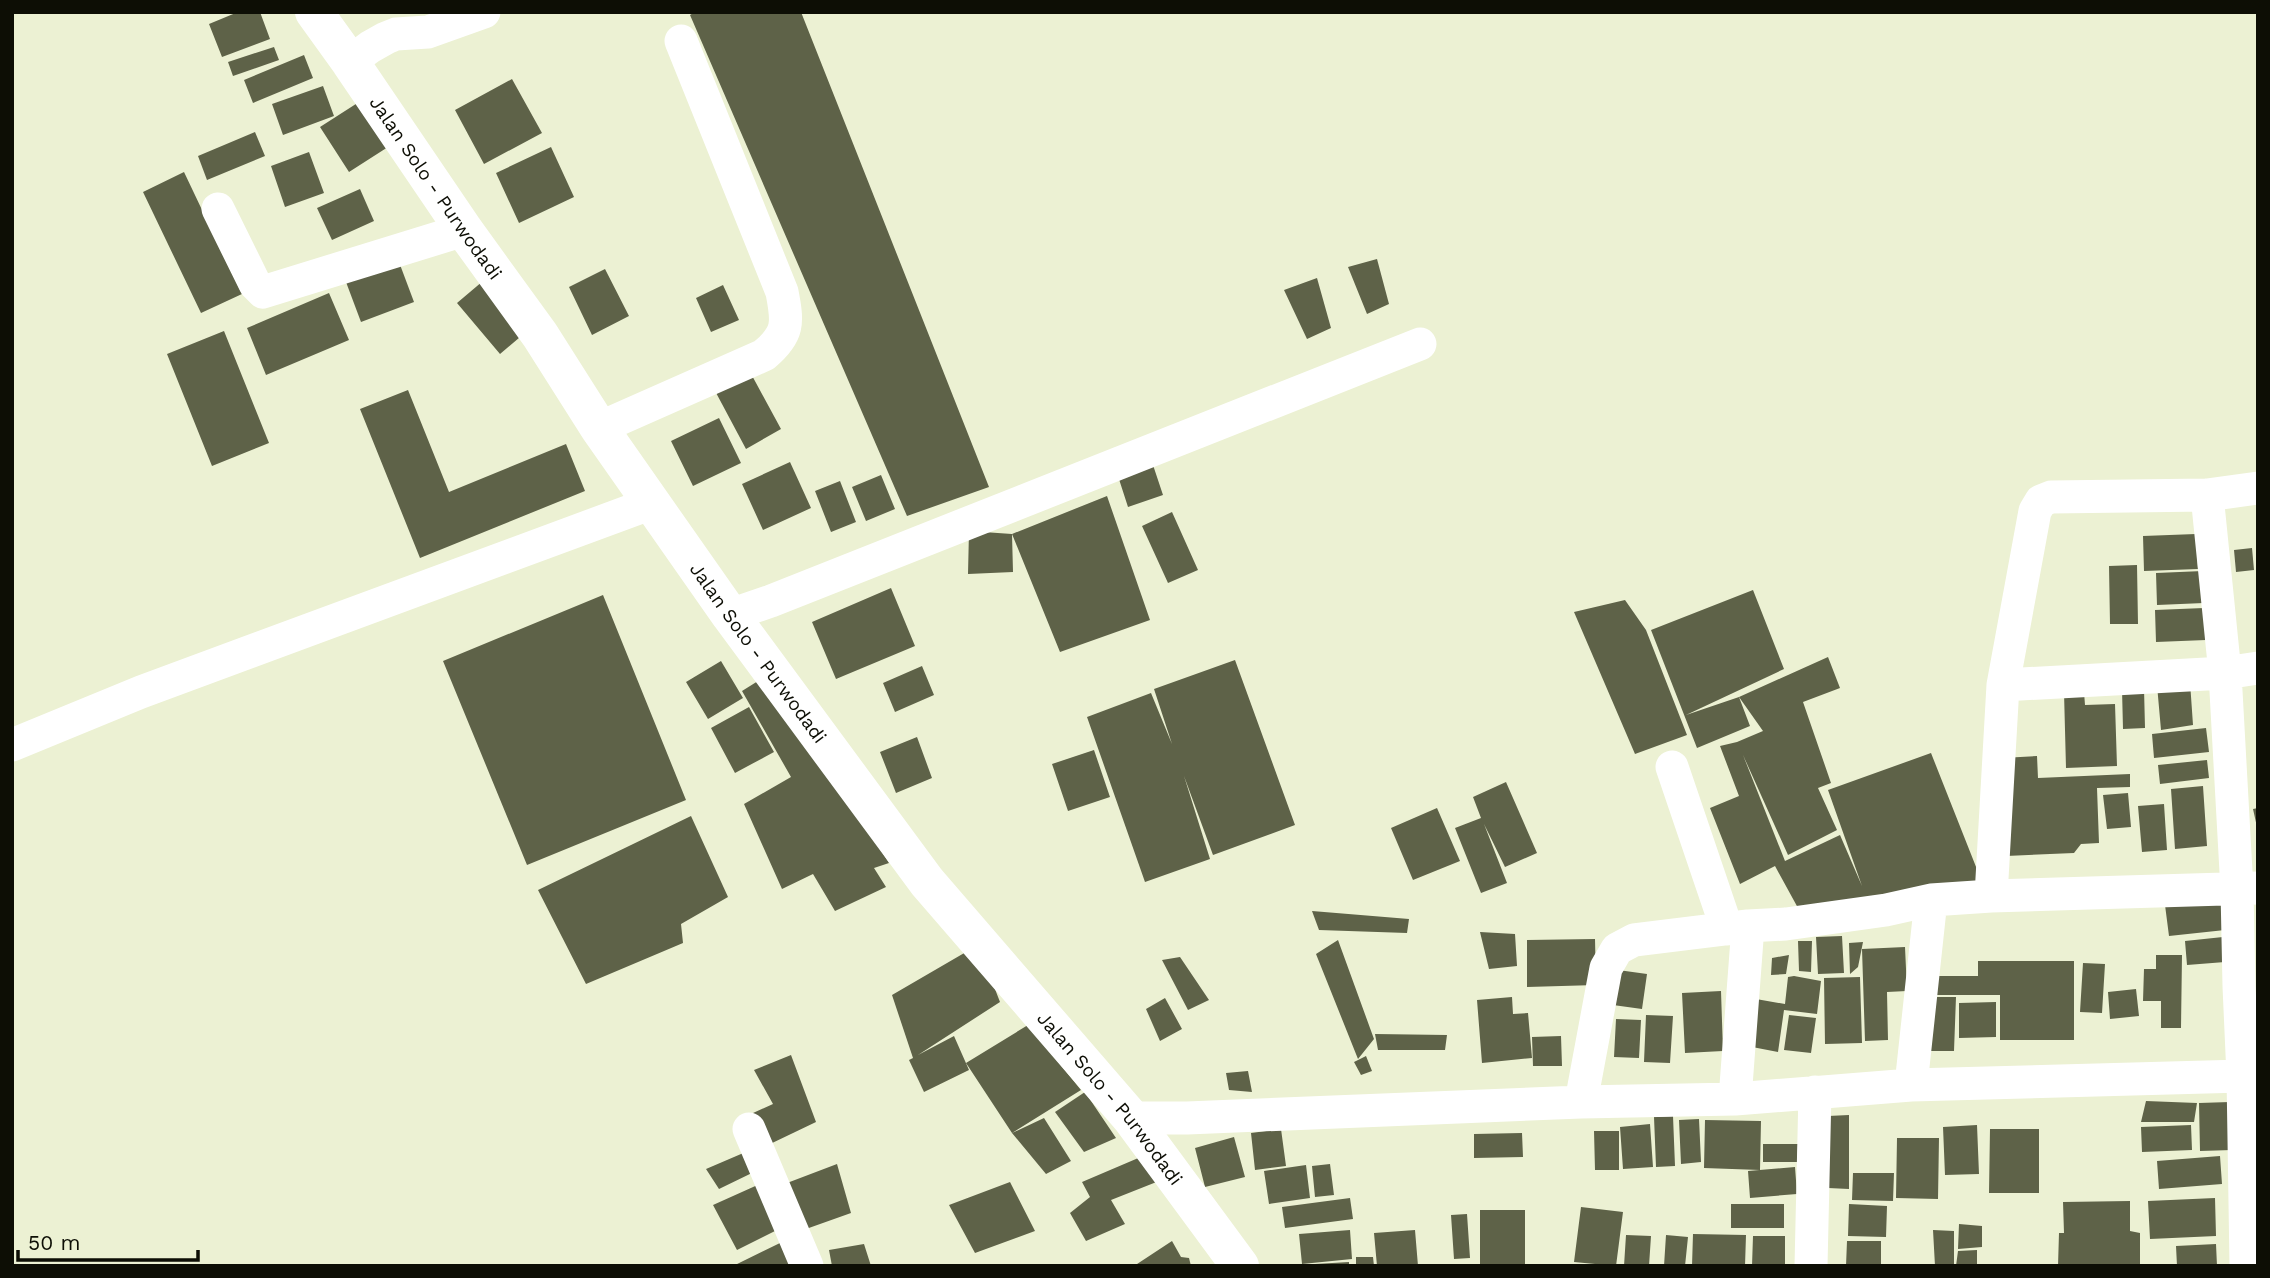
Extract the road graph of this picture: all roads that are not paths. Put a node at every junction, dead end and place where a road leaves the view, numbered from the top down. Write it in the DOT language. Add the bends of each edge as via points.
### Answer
graph roads {
  1 [pos="314,12"];
  2 [pos="484,12"];
  3 [pos="400,23"];
  4 [pos="681,41"];
  5 [pos="351,62"];
  6 [pos="218,209"];
  7 [pos="464,230"];
  8 [pos="1420,344"];
  9 [pos="599,428"];
  10 [pos="2258,488"];
  11 [pos="2207,495"];
  12 [pos="652,503"];
  13 [pos="730,615"];
  14 [pos="2258,668"];
  15 [pos="2225,673"];
  16 [pos="2003,685"];
  17 [pos="12,745"];
  18 [pos="1672,767"];
  19 [pos="2248,889"];
  20 [pos="1991,896"];
  21 [pos="1931,900"];
  22 [pos="1738,928"];
  23 [pos="2250,1077"];
  24 [pos="1911,1085"];
  25 [pos="1815,1091"];
  26 [pos="1735,1099"];
  27 [pos="1581,1102"];
  28 [pos="1131,1118"];
  29 [pos="749,1129"];
  30 [pos="807,1266"];
  31 [pos="1240,1266"];
  32 [pos="1811,1266"];
  33 [pos="2246,1266"];
  1 -- 5 [label="main road, Jalan Solo - Purwodadi"];
  2 -- 3 [label="street" via="428,32"];
  3 -- 5 [label="street"];
  4 -- 9 [label="street" via="782,292 787,319 784,333 764,355"];
  5 -- 7 [label="main road, Jalan Solo - Purwodadi"];
  6 -- 7 [label="street" via="263,292"];
  7 -- 9 [label="main road, Jalan Solo - Purwodadi" via="540,335"];
  8 -- 13 [label="street"];
  9 -- 12 [label="main road, Jalan Solo - Purwodadi"];
  10 -- 11 [label="street"];
  11 -- 15 [label="street"];
  11 -- 16 [label="street" via="2051,497 2041,501 2035,511"];
  12 -- 13 [label="main road, Jalan Solo - Purwodadi"];
  12 -- 17 [label="street" via="141,692"];
  13 -- 28 [label="main road, Jalan Solo - Purwodadi" via="928,882"];
  14 -- 15 [label="street"];
  15 -- 16 [label="street"];
  15 -- 19 [label="street"];
  16 -- 20 [label="street"];
  18 -- 22 [label="street"];
  19 -- 20 [label="street"];
  19 -- 23 [label="street" via="2239,986"];
  20 -- 21 [label="street"];
  21 -- 22 [label="street"];
  21 -- 24 [label="street"];
  22 -- 26 [label="street"];
  22 -- 27 [label="street" via="1645,938 1617,948 1603,979"];
  23 -- 24 [label="street"];
  23 -- 33 [label="street"];
  24 -- 25 [label="street"];
  25 -- 26 [label="street"];
  25 -- 32 [label="street"];
  26 -- 27 [label="street"];
  27 -- 28 [label="street"];
  28 -- 31 [label="main road, Jalan Solo - Purwodadi"];
  29 -- 30 [label="street"];
}
